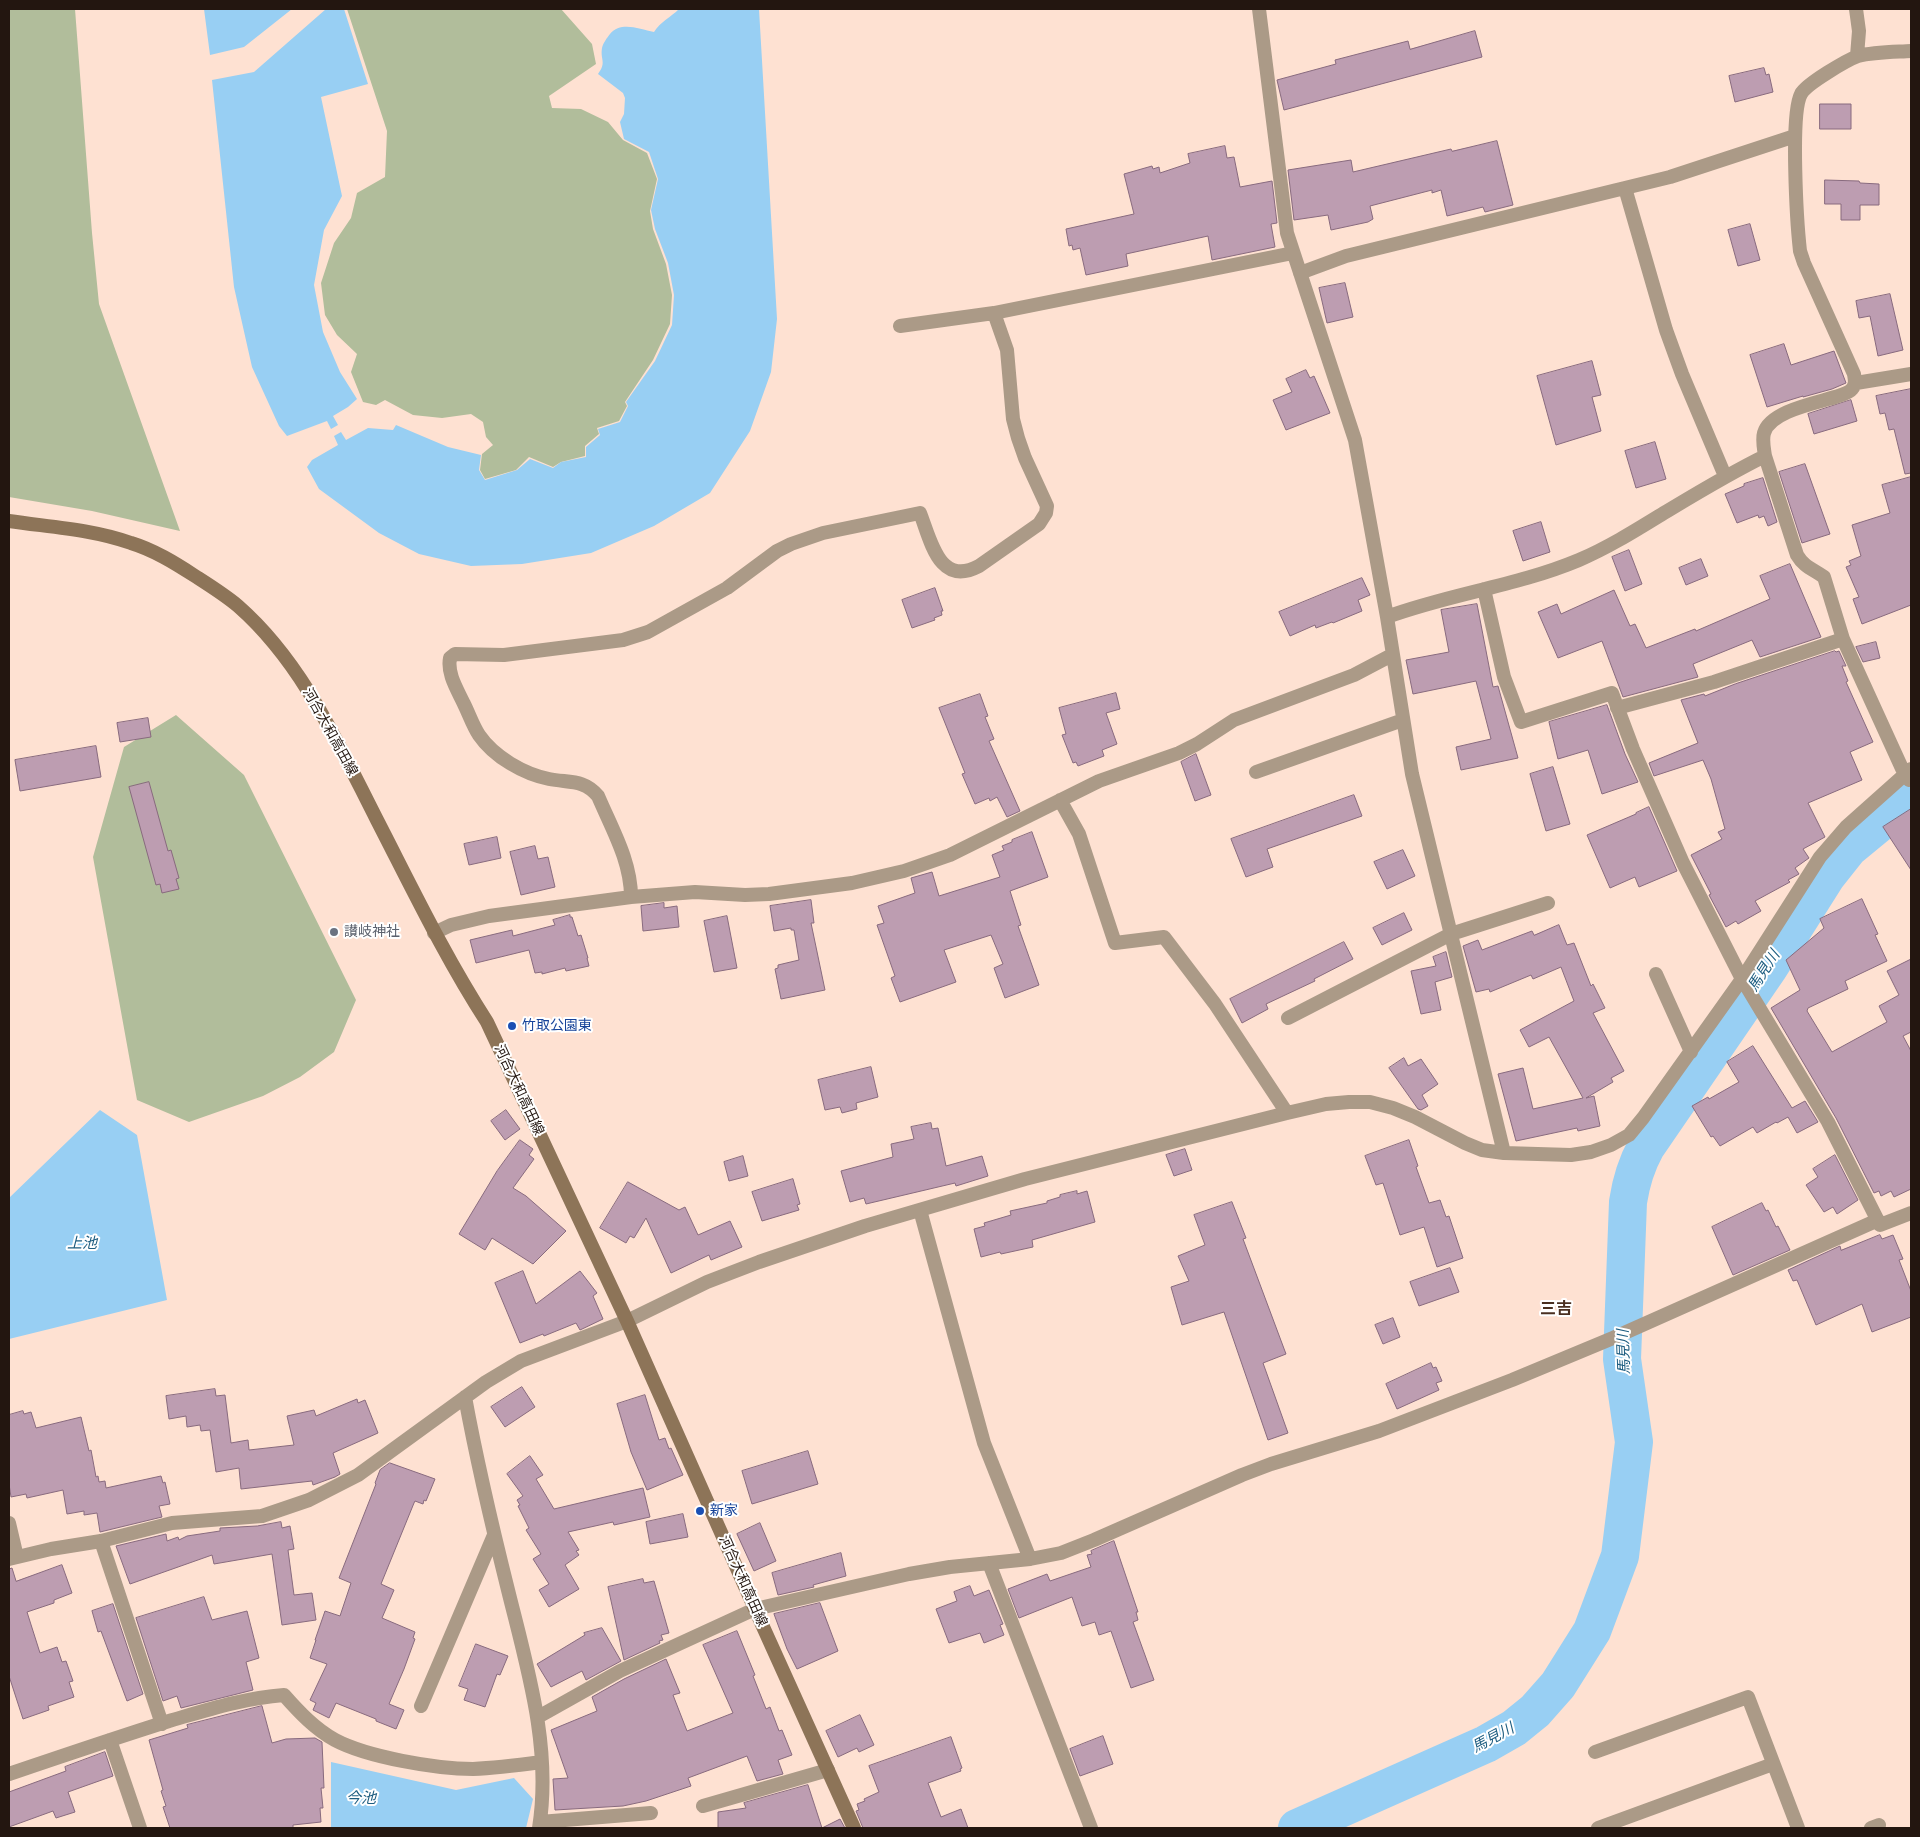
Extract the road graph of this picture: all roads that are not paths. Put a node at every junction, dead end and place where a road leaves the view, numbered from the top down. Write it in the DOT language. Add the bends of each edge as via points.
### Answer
graph roads {
  1 [pos="1259,9"];
  2 [pos="1856,9"];
  3 [pos="1911,51"];
  4 [pos="1857,56"];
  5 [pos="1796,136"];
  6 [pos="1625,188"];
  7 [pos="1293,253"];
  8 [pos="1300,273"];
  9 [pos="994,313"];
  10 [pos="900,326"];
  11 [pos="1911,374"];
  12 [pos="1856,383"];
  13 [pos="1765,456"];
  14 [pos="1726,476"];
  15 [pos="9,521"];
  16 [pos="1484,589"];
  17 [pos="1386,617"];
  18 [pos="1843,639"];
  19 [pos="1392,655"];
  20 [pos="1617,708"];
  21 [pos="1403,720"];
  22 [pos="1256,772"];
  23 [pos="1910,777"];
  24 [pos="1060,800"];
  25 [pos="631,897"];
  26 [pos="1548,903"];
  27 [pos="434,933"];
  28 [pos="1450,934"];
  29 [pos="1656,974"];
  30 [pos="1745,983"];
  31 [pos="1288,1018"];
  32 [pos="1690,1052"];
  33 [pos="1287,1113"];
  34 [pos="1504,1153"];
  35 [pos="920,1210"];
  36 [pos="1911,1213"];
  37 [pos="1878,1220"];
  38 [pos="627,1321"];
  39 [pos="465,1397"];
  40 [pos="9,1522"];
  41 [pos="494,1535"];
  42 [pos="101,1541"];
  43 [pos="13,1558"];
  44 [pos="1030,1559"];
  45 [pos="989,1564"];
  46 [pos="755,1610"];
  47 [pos="421,1706"];
  48 [pos="538,1716"];
  49 [pos="162,1724"];
  50 [pos="110,1740"];
  51 [pos="1595,1752"];
  52 [pos="542,1762"];
  53 [pos="1773,1764"];
  54 [pos="828,1770"];
  55 [pos="9,1774"];
  56 [pos="703,1806"];
  57 [pos="651,1812"];
  58 [pos="539,1825"];
  59 [pos="140,1828"];
  60 [pos="854,1828"];
  61 [pos="1092,1828"];
  62 [pos="1598,1828"];
  63 [pos="1798,1828"];
  1 -- 7 [label="street" via="1284,213"];
  2 -- 4 [label="street" via="1859,32"];
  3 -- 4 [label="street"];
  4 -- 5 [label="street" via="1811,83 1801,94 1796,109"];
  5 -- 6 [label="street" via="1693,171"];
  5 -- 12 [label="street" via="1800,251"];
  6 -- 8 [label="street" via="1346,256"];
  6 -- 14 [label="street" via="1678,366"];
  7 -- 8 [label="street"];
  7 -- 9 [label="street"];
  8 -- 17 [label="street" via="1355,440"];
  9 -- 10 [label="street"];
  9 -- 25 [label="street" via="1007,350 1018,438 1047,506 1039,524 979,566 957,573 946,568 938,557 920,513 823,533 791,544 727,588 635,637 504,655 455,654 450,658 450,672 478,734 489,748 534,775 581,784 598,796 627,864"];
  11 -- 12 [label="street"];
  12 -- 13 [label="street" via="1852,390 1792,410 1770,423 1764,432"];
  13 -- 14 [label="street"];
  13 -- 18 [label="street" via="1798,555 1809,569 1824,577"];
  14 -- 16 [label="street" via="1611,545 1579,560"];
  15 -- 27 [label="main road, 河合大和高田線" via="94,533 132,543 173,562 237,606 266,634 289,662 333,734"];
  16 -- 17 [label="street"];
  16 -- 20 [label="street" via="1504,677 1521,722 1612,693"];
  17 -- 19 [label="street"];
  18 -- 20 [label="street" via="1714,682"];
  18 -- 23 [label="street"];
  19 -- 21 [label="street"];
  19 -- 24 [label="street" via="1354,675 1234,720 1179,753 1099,781"];
  20 -- 30 [label="street" via="1671,838"];
  21 -- 22 [label="street"];
  21 -- 28 [label="street" via="1417,798"];
  23 -- 30 [label="street" via="1846,827 1826,849"];
  24 -- 25 [label="street" via="929,864 880,877 769,894 695,892"];
  24 -- 33 [label="street" via="1082,842 1115,943 1164,937 1215,1004"];
  25 -- 27 [label="street" via="489,916"];
  26 -- 28 [label="street"];
  27 -- 38 [label="main road, 河合大和高田線" via="487,1022"];
  28 -- 31 [label="street"];
  28 -- 34 [label="street"];
  29 -- 32 [label="street"];
  30 -- 32 [label="street"];
  30 -- 37 [label="street" via="1828,1122"];
  32 -- 34 [label="street" via="1644,1118 1620,1140 1591,1152 1571,1155"];
  33 -- 34 [label="street" via="1326,1104 1370,1102 1408,1114 1473,1146"];
  33 -- 35 [label="street" via="1098,1159"];
  35 -- 38 [label="street" via="759,1262 707,1282"];
  35 -- 44 [label="street" via="984,1443"];
  36 -- 37 [label="street" via="1880,1225"];
  37 -- 44 [label="street" via="1512,1380 1379,1431 1242,1475 1061,1553"];
  38 -- 39 [label="street" via="521,1361"];
  38 -- 46 [label="main road, 河合大和高田線"];
  39 -- 41 [label="street"];
  39 -- 42 [label="street" via="358,1475 309,1500 262,1516 172,1523"];
  40 -- 43 [label="street"];
  41 -- 47 [label="street"];
  41 -- 48 [label="street"];
  42 -- 43 [label="street"];
  42 -- 49 [label="street"];
  44 -- 45 [label="street"];
  45 -- 46 [label="street" via="909,1574"];
  45 -- 61 [label="street"];
  46 -- 48 [label="street" via="620,1671"];
  46 -- 54 [label="main road, 河合大和高田線"];
  48 -- 52 [label="street"];
  49 -- 50 [label="street"];
  49 -- 52 [label="street" via="236,1701 284,1694 316,1727 335,1740 388,1758 472,1769"];
  50 -- 55 [label="street"];
  50 -- 59 [label="street"];
  51 -- 53 [label="street" via="1748,1697"];
  52 -- 58 [label="street"];
  53 -- 62 [label="street"];
  53 -- 63 [label="street"];
  54 -- 56 [label="street"];
  54 -- 60 [label="main road, 河合大和高田線"];
  57 -- 58 [label="street"];
}
